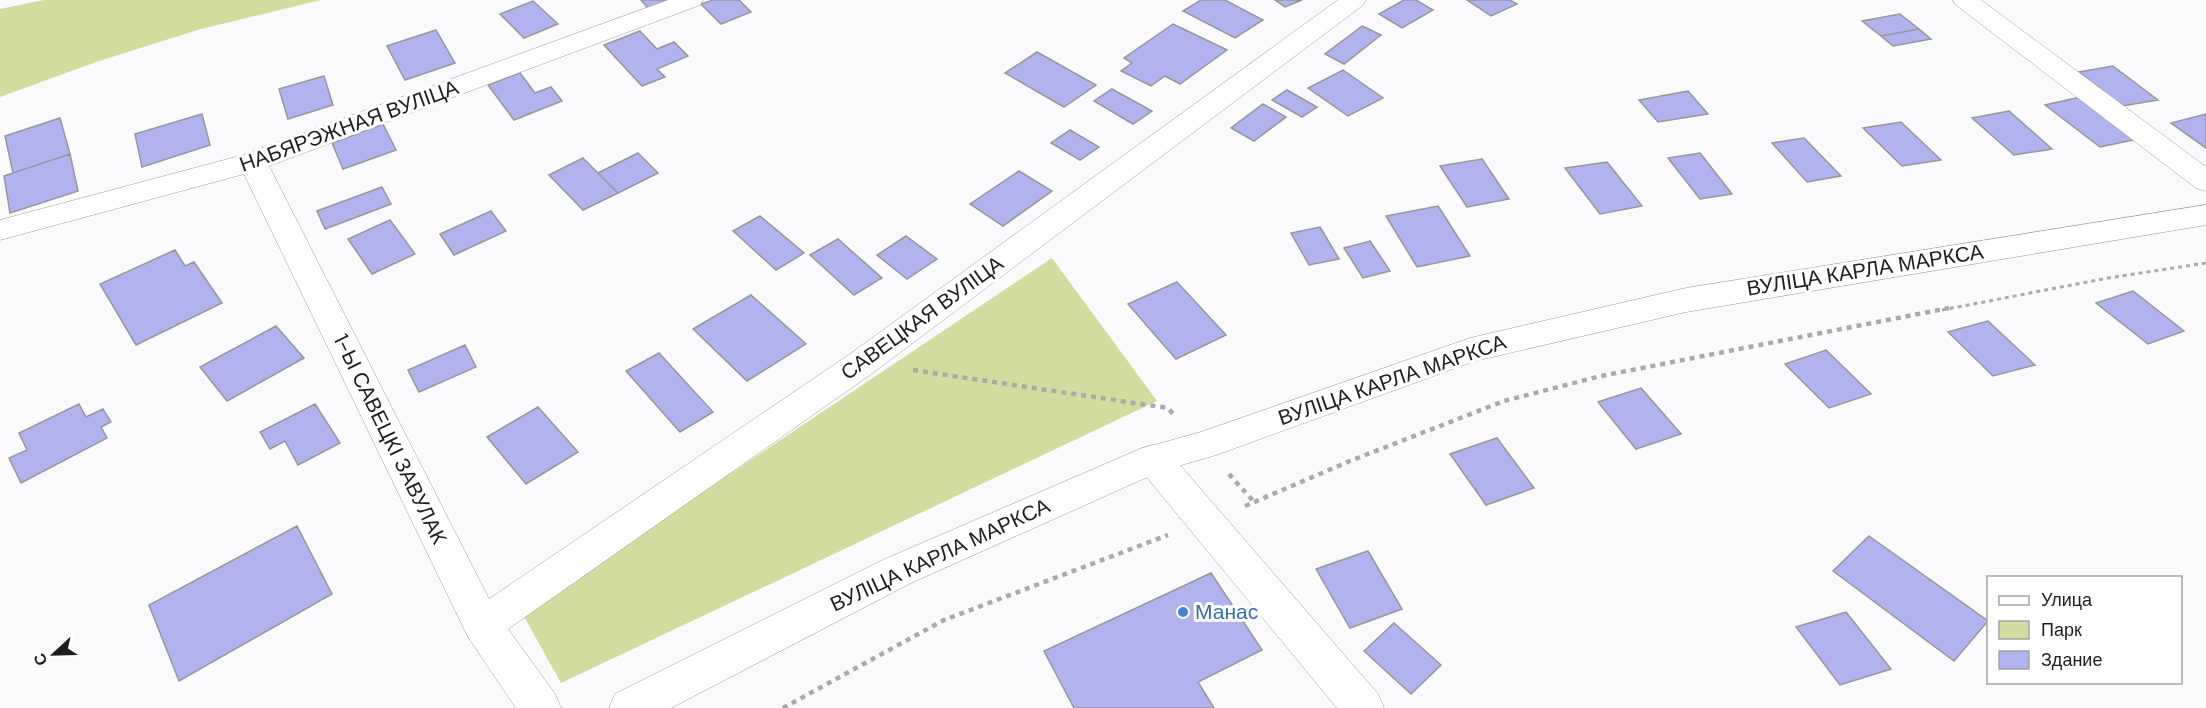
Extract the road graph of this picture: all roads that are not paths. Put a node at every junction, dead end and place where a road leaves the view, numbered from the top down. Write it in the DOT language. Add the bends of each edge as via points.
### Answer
graph roads {
  1 [pos="691,0"];
  2 [pos="1354,0"];
  3 [pos="1965,0"];
  4 [pos="253,162"];
  5 [pos="2206,181"];
  6 [pos="2206,215"];
  7 [pos="0,230"];
  8 [pos="1153,459"];
  9 [pos="482,625"];
  10 [pos="540,708"];
  11 [pos="630,708"];
  12 [pos="1363,708"];
  1 -- 4 [label="street, НАБЯРЭЖНАЯ ВУЛІЦА"];
  2 -- 9 [label="street, САВЕЦКАЯ ВУЛІЦА" via="862,363"];
  3 -- 5 [label="street"];
  4 -- 7 [label="street, НАБЯРЭЖНАЯ ВУЛІЦА"];
  4 -- 9 [label="street, 1-Ы САВЕЦКІ ЗАВУЛАК"];
  6 -- 8 [label="street, ВУЛІЦА КАРЛА МАРКСА" via="1686,300 1482,347 1204,445"];
  8 -- 11 [label="street, ВУЛІЦА КАРЛА МАРКСА" via="898,571"];
  8 -- 12 [label="street"];
  9 -- 10 [label="street, 1-Ы САВЕЦКІ ЗАВУЛАК"];
}
